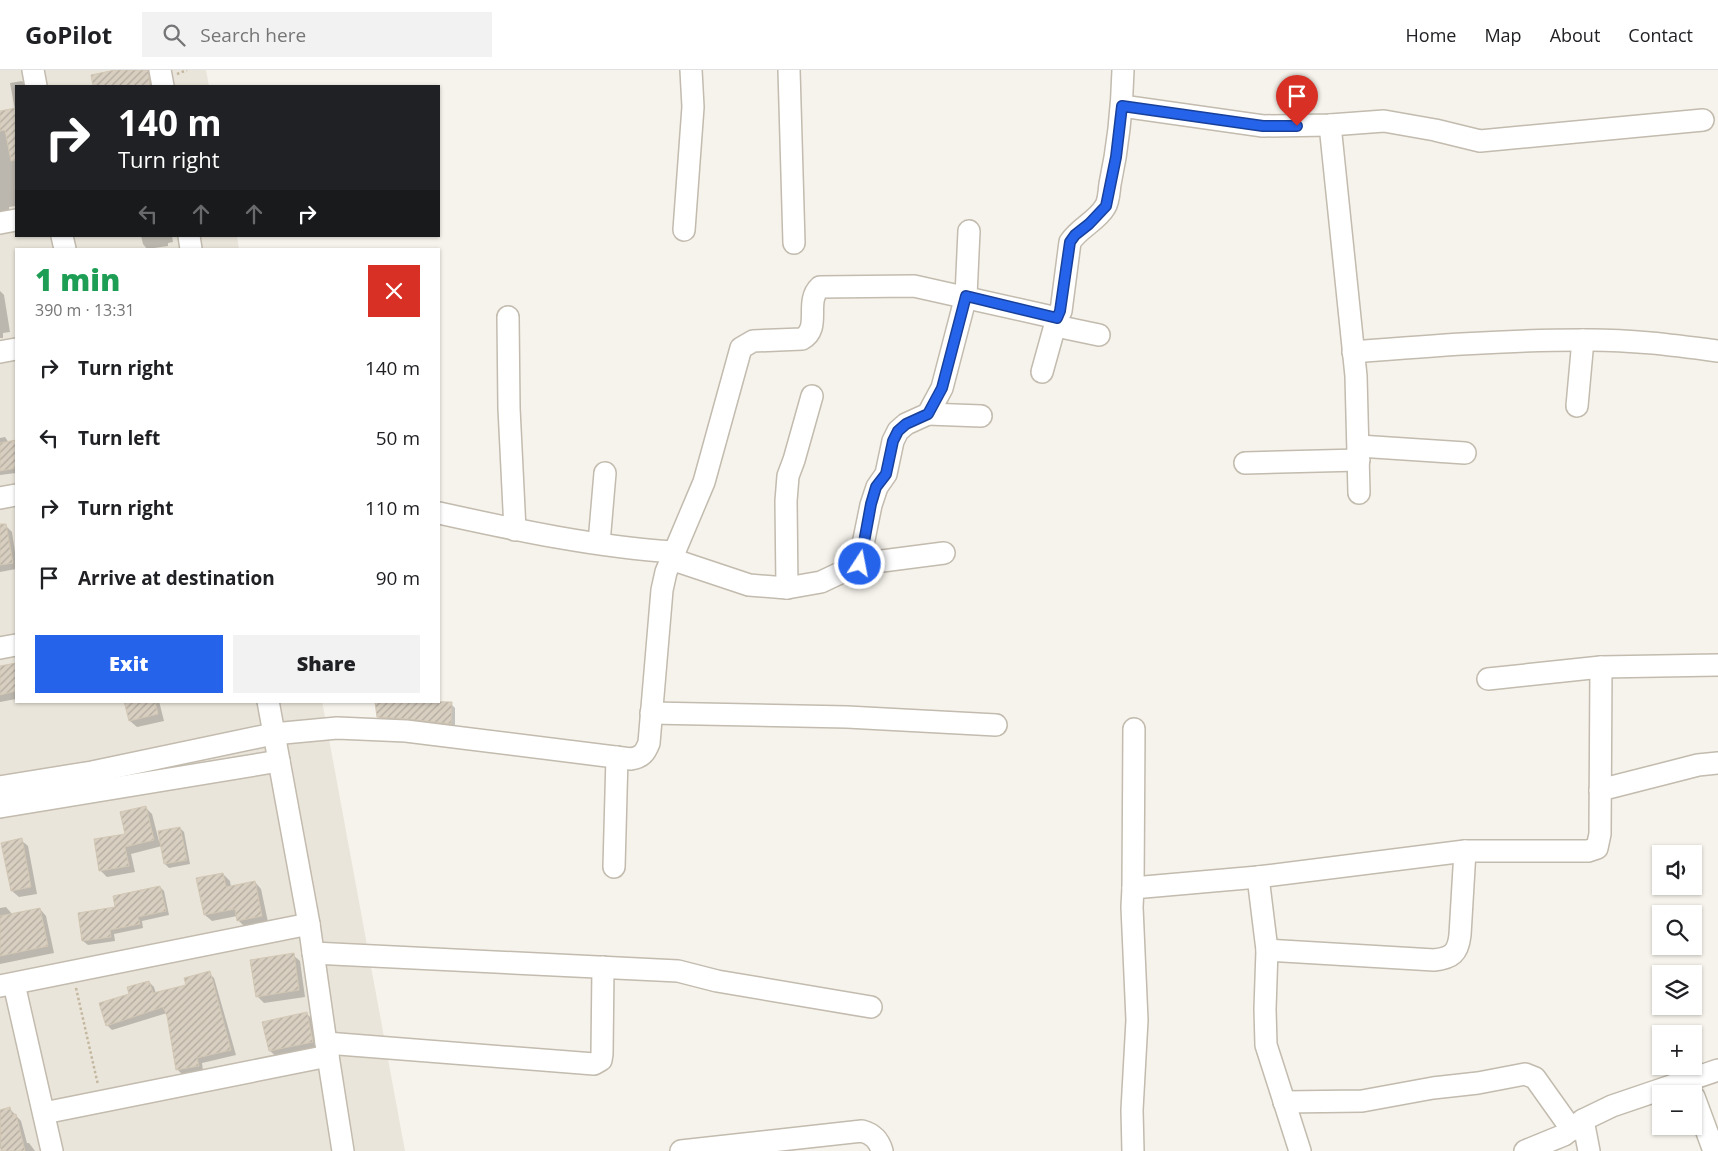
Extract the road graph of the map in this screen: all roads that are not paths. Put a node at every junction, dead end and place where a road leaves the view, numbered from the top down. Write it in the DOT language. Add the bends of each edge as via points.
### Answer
graph roads {
  1 [pos="33,70"];
  2 [pos="160,70"];
  3 [pos="690,70"];
  4 [pos="790,70"];
  5 [pos="1123,70"];
  6 [pos="36,85"];
  7 [pos="163,85"];
  8 [pos="1122,106"];
  9 [pos="1704,120"];
  10 [pos="1330,125"];
  11 [pos="15,220"];
  12 [pos="0,223"];
  13 [pos="684,230"];
  14 [pos="969,231"];
  15 [pos="794,243"];
  16 [pos="966,296"];
  17 [pos="508,317"];
  18 [pos="1056,322"];
  19 [pos="1099,335"];
  20 [pos="1583,340"];
  21 [pos="15,349"];
  22 [pos="1718,350"];
  23 [pos="0,352"];
  24 [pos="1354,352"];
  25 [pos="1042,372"];
  26 [pos="812,396"];
  27 [pos="1577,406"];
  28 [pos="928,414"];
  29 [pos="981,416"];
  30 [pos="1359,453"];
  31 [pos="1465,453"];
  32 [pos="1245,463"];
  33 [pos="605,472"];
  34 [pos="1359,493"];
  35 [pos="15,495"];
  36 [pos="0,498"];
  37 [pos="440,514"];
  38 [pos="515,530"];
  39 [pos="599,543"];
  40 [pos="944,553"];
  41 [pos="673,556"];
  42 [pos="860,564"];
  43 [pos="787,588"];
  44 [pos="15,645"];
  45 [pos="0,648"];
  46 [pos="1718,665"];
  47 [pos="1601,667"];
  48 [pos="1488,679"];
  49 [pos="268,703"];
  50 [pos="651,713"];
  51 [pos="996,725"];
  52 [pos="1134,729"];
  53 [pos="273,734"];
  54 [pos="617,757"];
  55 [pos="279,761"];
  56 [pos="1718,763"];
  57 [pos="0,787"];
  58 [pos="1600,790"];
  59 [pos="0,807"];
  60 [pos="1465,851"];
  61 [pos="614,867"];
  62 [pos="1258,877"];
  63 [pos="1134,888"];
  64 [pos="309,924"];
  65 [pos="1267,950"];
  66 [pos="313,953"];
  67 [pos="603,967"];
  68 [pos="7,985"];
  69 [pos="871,1007"];
  70 [pos="327,1050"];
  71 [pos="1718,1070"];
  72 [pos="1698,1085"];
  73 [pos="1652,1098"];
  74 [pos="1284,1102"];
  75 [pos="44,1113"];
  76 [pos="1702,1119"];
  77 [pos="1577,1125"];
  78 [pos="52,1151"];
  79 [pos="343,1151"];
  80 [pos="681,1151"];
  81 [pos="882,1151"];
  82 [pos="1133,1151"];
  83 [pos="1300,1151"];
  84 [pos="1525,1151"];
  85 [pos="1589,1151"];
  86 [pos="1714,1151"];
  1 -- 6 [label="street"];
  2 -- 7 [label="street"];
  3 -- 13 [label="street" via="693,108"];
  4 -- 15 [label="street"];
  5 -- 8 [label="street"];
  8 -- 10 [label="street" via="1263,126"];
  8 -- 18 [label="street" via="1106,206 1070,242"];
  9 -- 10 [label="street" via="1480,141 1384,121"];
  10 -- 24 [label="street"];
  11 -- 12 [label="street"];
  14 -- 16 [label="street"];
  16 -- 18 [label="street"];
  16 -- 28 [label="street" via="942,388"];
  16 -- 41 [label="street" via="914,286 820,288 813,297 812,330 807,336 802,339 753,341 741,348 704,482"];
  17 -- 38 [label="street"];
  18 -- 19 [label="street"];
  18 -- 25 [label="street"];
  20 -- 22 [label="street"];
  20 -- 24 [label="street"];
  20 -- 27 [label="street"];
  21 -- 23 [label="street"];
  24 -- 30 [label="street"];
  26 -- 43 [label="street" via="788,476"];
  28 -- 29 [label="street"];
  28 -- 42 [label="street" via="906,424 893,441 886,474 876,487 871,504"];
  30 -- 31 [label="street"];
  30 -- 32 [label="street"];
  30 -- 34 [label="street"];
  33 -- 39 [label="street"];
  35 -- 36 [label="street"];
  37 -- 38 [label="street"];
  38 -- 39 [label="street"];
  39 -- 41 [label="street"];
  40 -- 42 [label="street"];
  41 -- 43 [label="street" via="749,585"];
  41 -- 50 [label="street" via="662,590"];
  42 -- 43 [label="street" via="821,582"];
  44 -- 45 [label="street"];
  46 -- 47 [label="street"];
  47 -- 48 [label="street"];
  47 -- 58 [label="street"];
  49 -- 53 [label="street"];
  50 -- 51 [label="street" via="847,717"];
  50 -- 54 [label="street" via="649,743 645,752 631,759"];
  52 -- 63 [label="street"];
  53 -- 54 [label="street" via="337,728 406,731"];
  53 -- 55 [label="street"];
  53 -- 57 [label="street" via="92,772"];
  54 -- 61 [label="street"];
  55 -- 59 [label="street"];
  55 -- 64 [label="street"];
  56 -- 58 [label="street" via="1698,765"];
  58 -- 60 [label="street" via="1597,848 1588,851"];
  60 -- 62 [label="street"];
  60 -- 65 [label="street" via="1459,944 1455,953 1444,959"];
  62 -- 63 [label="street"];
  62 -- 65 [label="street"];
  63 -- 82 [label="street" via="1137,1020"];
  64 -- 66 [label="street"];
  64 -- 68 [label="street"];
  65 -- 74 [label="street" via="1266,1045"];
  66 -- 67 [label="street"];
  66 -- 70 [label="street"];
  67 -- 69 [label="street" via="678,971 717,981"];
  67 -- 70 [label="street" via="602,1054 601,1060 594,1064"];
  68 -- 75 [label="street"];
  70 -- 75 [label="street"];
  70 -- 79 [label="street"];
  71 -- 72 [label="street"];
  73 -- 77 [label="street" via="1612,1106"];
  74 -- 77 [label="street" via="1362,1101 1525,1074 1535,1078"];
  74 -- 83 [label="street"];
  75 -- 78 [label="street"];
  76 -- 86 [label="street"];
  77 -- 84 [label="street"];
  77 -- 85 [label="street"];
  80 -- 81 [label="street" via="862,1131 872,1134"];
}
